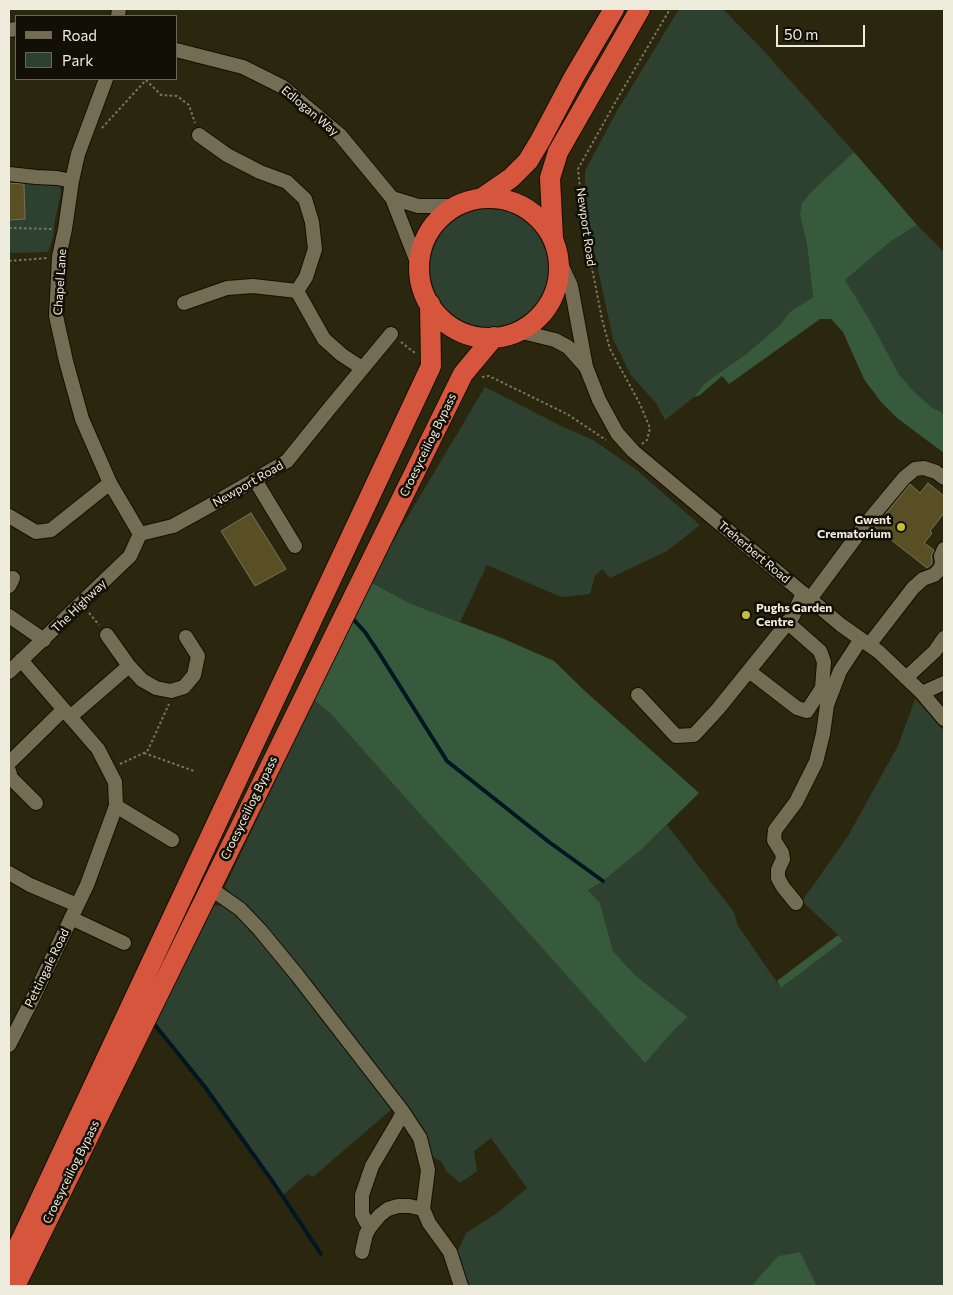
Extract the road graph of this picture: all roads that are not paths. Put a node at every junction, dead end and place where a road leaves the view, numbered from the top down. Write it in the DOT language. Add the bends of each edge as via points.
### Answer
graph roads {
  1 [pos="614,9"];
  2 [pos="640,9"];
  3 [pos="178,51"];
  4 [pos="106,80"];
  5 [pos="199,135"];
  6 [pos="9,174"];
  7 [pos="72,181"];
  8 [pos="392,198"];
  9 [pos="482,198"];
  10 [pos="456,206"];
  11 [pos="553,238"];
  12 [pos="559,260"];
  13 [pos="419,267"];
  14 [pos="297,291"];
  15 [pos="184,303"];
  16 [pos="430,304"];
  17 [pos="518,332"];
  18 [pos="391,334"];
  19 [pos="494,337"];
  20 [pos="586,367"];
  21 [pos="362,368"];
  22 [pos="944,478"];
  23 [pos="255,480"];
  24 [pos="110,482"];
  25 [pos="9,516"];
  26 [pos="140,534"];
  27 [pos="295,546"];
  28 [pos="944,548"];
  29 [pos="939,576"];
  30 [pos="806,596"];
  31 [pos="9,616"];
  32 [pos="787,622"];
  33 [pos="107,635"];
  34 [pos="186,637"];
  35 [pos="44,640"];
  36 [pos="865,642"];
  37 [pos="943,643"];
  38 [pos="21,660"];
  39 [pos="129,666"];
  40 [pos="9,672"];
  41 [pos="749,672"];
  42 [pos="906,678"];
  43 [pos="944,683"];
  44 [pos="922,693"];
  45 [pos="638,695"];
  46 [pos="67,714"];
  47 [pos="944,719"];
  48 [pos="9,763"];
  49 [pos="9,771"];
  50 [pos="36,803"];
  51 [pos="116,806"];
  52 [pos="172,840"];
  53 [pos="9,874"];
  54 [pos="210,888"];
  55 [pos="796,903"];
  56 [pos="74,911"];
  57 [pos="124,943"];
  58 [pos="9,1042"];
  59 [pos="403,1112"];
  60 [pos="423,1209"];
  61 [pos="370,1227"];
  62 [pos="362,1252"];
  63 [pos="9,1266"];
  64 [pos="15,1286"];
  65 [pos="461,1286"];
  1 -- 9 [label="highway" via="528,161 511,178"];
  2 -- 11 [label="highway" via="558,152 550,178"];
  3 -- 8 [label="street, Edlogan Way" via="243,67 282,87 340,135"];
  4 -- 7 [label="street, Chapel Lane" via="78,154"];
  5 -- 14 [label="street" via="227,155 287,182 305,199 315,249 306,277"];
  6 -- 7 [label="street"];
  7 -- 24 [label="street, Chapel Lane" via="59,257 56,316 82,419"];
  8 -- 10 [label="street" via="418,206"];
  8 -- 13 [label="street, Edlogan Way"];
  9 -- 10 [label="highway"];
  9 -- 11 [label="highway" via="503,199 524,206 541,220"];
  10 -- 13 [label="highway" via="429,231"];
  11 -- 12 [label="highway"];
  12 -- 17 [label="highway" via="558,282 550,303 536,320"];
  12 -- 20 [label="street, Treherbert Road" via="571,286"];
  13 -- 16 [label="highway" via="422,286"];
  14 -- 15 [label="street" via="253,286 227,288"];
  14 -- 21 [label="street" via="324,339"];
  16 -- 19 [label="highway" via="457,330 475,336"];
  16 -- 63 [label="highway, Croesyceiliog Bypass" via="431,366"];
  17 -- 19 [label="highway"];
  17 -- 20 [label="street, Treherbert Road" via="555,340 568,347"];
  18 -- 21 [label="street, Newport Road"];
  19 -- 54 [label="highway, Croesyceiliog Bypass" via="462,377"];
  20 -- 30 [label="street, Treherbert Road" via="617,433 633,451"];
  21 -- 23 [label="street, Newport Road" via="287,461"];
  22 -- 30 [label="street" via="924,468 915,469 904,478"];
  23 -- 26 [label="street, Newport Road" via="173,526"];
  23 -- 27 [label="street"];
  24 -- 25 [label="street" via="51,530 36,532"];
  24 -- 26 [label="street, Chapel Lane"];
  26 -- 35 [label="street, The Highway" via="130,556"];
  28 -- 29 [label="street" via="940,556"];
  29 -- 36 [label="street" via="923,579"];
  30 -- 32 [label="street"];
  30 -- 36 [label="street, Treherbert Road"];
  31 -- 35 [label="street"];
  32 -- 41 [label="street"];
  32 -- 41 [label="street" via="820,651 824,662 822,688 807,711 797,708"];
  33 -- 39 [label="street"];
  34 -- 39 [label="street" via="198,656 194,675 184,688 171,691 156,688 142,680"];
  35 -- 38 [label="street, The Highway"];
  36 -- 42 [label="street, Treherbert Road"];
  36 -- 55 [label="street" via="840,671 827,705 816,762 796,802 775,830 774,840 783,859 778,878"];
  37 -- 42 [label="street"];
  38 -- 40 [label="street, The Highway"];
  38 -- 46 [label="street, Pettingale Road"];
  39 -- 46 [label="street"];
  41 -- 45 [label="street" via="694,735 676,736"];
  42 -- 44 [label="street, Treherbert Road"];
  43 -- 44 [label="street"];
  44 -- 47 [label="street, Treherbert Road"];
  46 -- 48 [label="street"];
  46 -- 51 [label="street, Pettingale Road" via="98,749 115,782"];
  49 -- 50 [label="street" via="11,778"];
  51 -- 52 [label="street"];
  51 -- 56 [label="street, Pettingale Road"];
  53 -- 56 [label="street"];
  54 -- 59 [label="street" via="240,908 260,930"];
  54 -- 64 [label="highway, Croesyceiliog Bypass"];
  56 -- 57 [label="street, Pettingale Road"];
  56 -- 58 [label="street, Pettingale Road"];
  59 -- 60 [label="street" via="420,1138 428,1170"];
  59 -- 61 [label="street" via="372,1166 362,1195 362,1214"];
  60 -- 61 [label="street" via="409,1206 388,1209"];
  60 -- 65 [label="street" via="450,1252"];
  61 -- 62 [label="street"];
}
